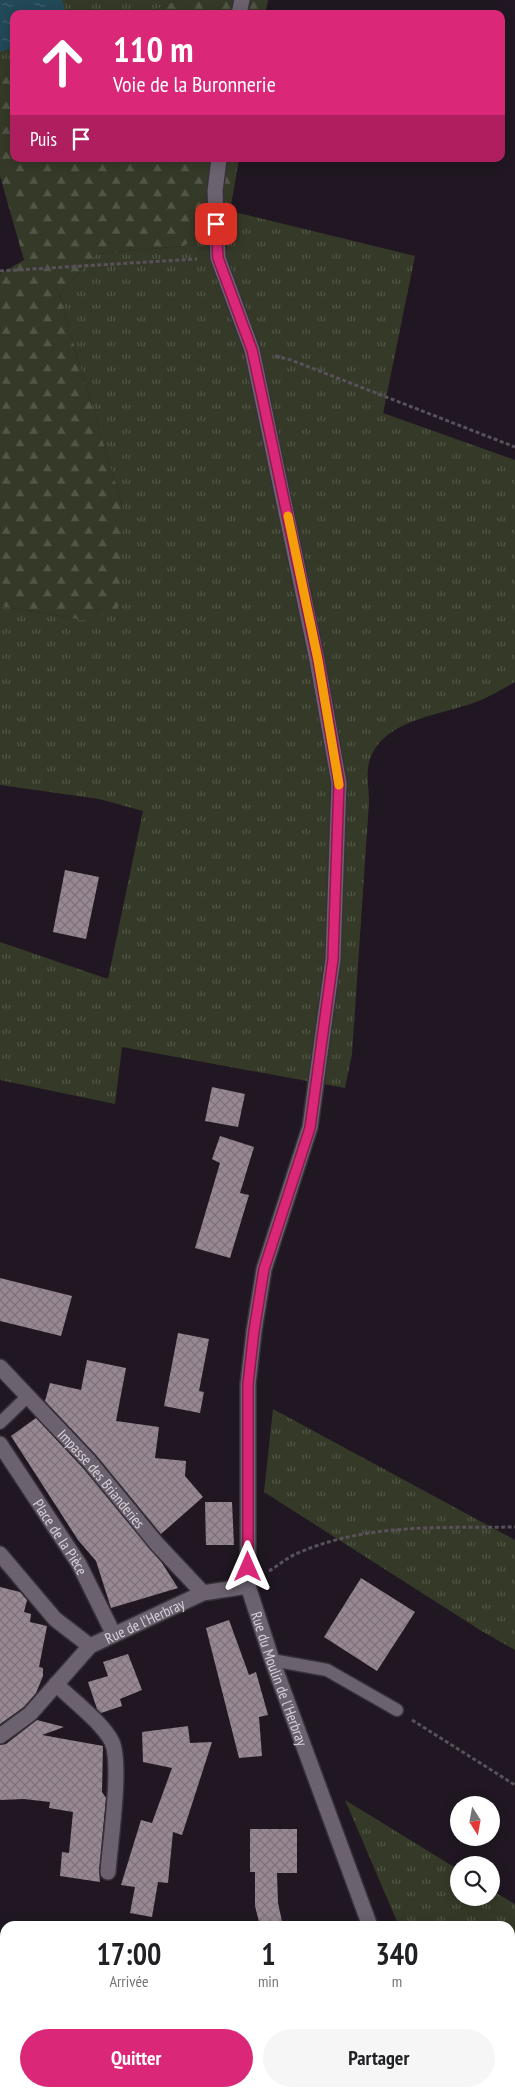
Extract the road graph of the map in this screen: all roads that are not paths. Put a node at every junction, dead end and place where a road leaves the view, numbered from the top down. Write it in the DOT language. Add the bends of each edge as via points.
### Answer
graph roads {
  1 [pos="219,162"];
  2 [pos="0,1367"];
  3 [pos="28,1396"];
  4 [pos="0,1424"];
  5 [pos="0,1444"];
  6 [pos="0,1554"];
  7 [pos="248,1586"];
  8 [pos="203,1592"];
  9 [pos="114,1635"];
  10 [pos="90,1646"];
  11 [pos="272,1660"];
  12 [pos="56,1684"];
  13 [pos="397,1710"];
  14 [pos="0,1736"];
  15 [pos="108,1872"];
  16 [pos="368,1921"];
  1 -- 7 [label="street, Rue du Moulin de l'Herbray" via="215,191 218,258 252,350 318,660 339,783 333,959 310,1128 264,1269 254,1331 248,1384"];
  2 -- 3 [label="street, Impasse des Brianderies"];
  3 -- 4 [label="lane"];
  3 -- 8 [label="street, Impasse des Brianderies"];
  5 -- 9 [label="street, Place de la Pièce" via="79,1564"];
  6 -- 10 [label="street" via="54,1619"];
  7 -- 8 [label="street, Rue de l'Herbray"];
  7 -- 11 [label="street, Rue du Moulin de l'Herbray"];
  8 -- 9 [label="street, Rue de l'Herbray"];
  9 -- 10 [label="street, Rue de l'Herbray"];
  10 -- 12 [label="street, Rue de l'Herbray"];
  11 -- 13 [label="lane" via="327,1670"];
  11 -- 16 [label="street, Rue du Moulin de l'Herbray"];
  12 -- 14 [label="street, Rue de l'Herbray" via="30,1714"];
  12 -- 15 [label="street" via="112,1741 117,1760"];
}
